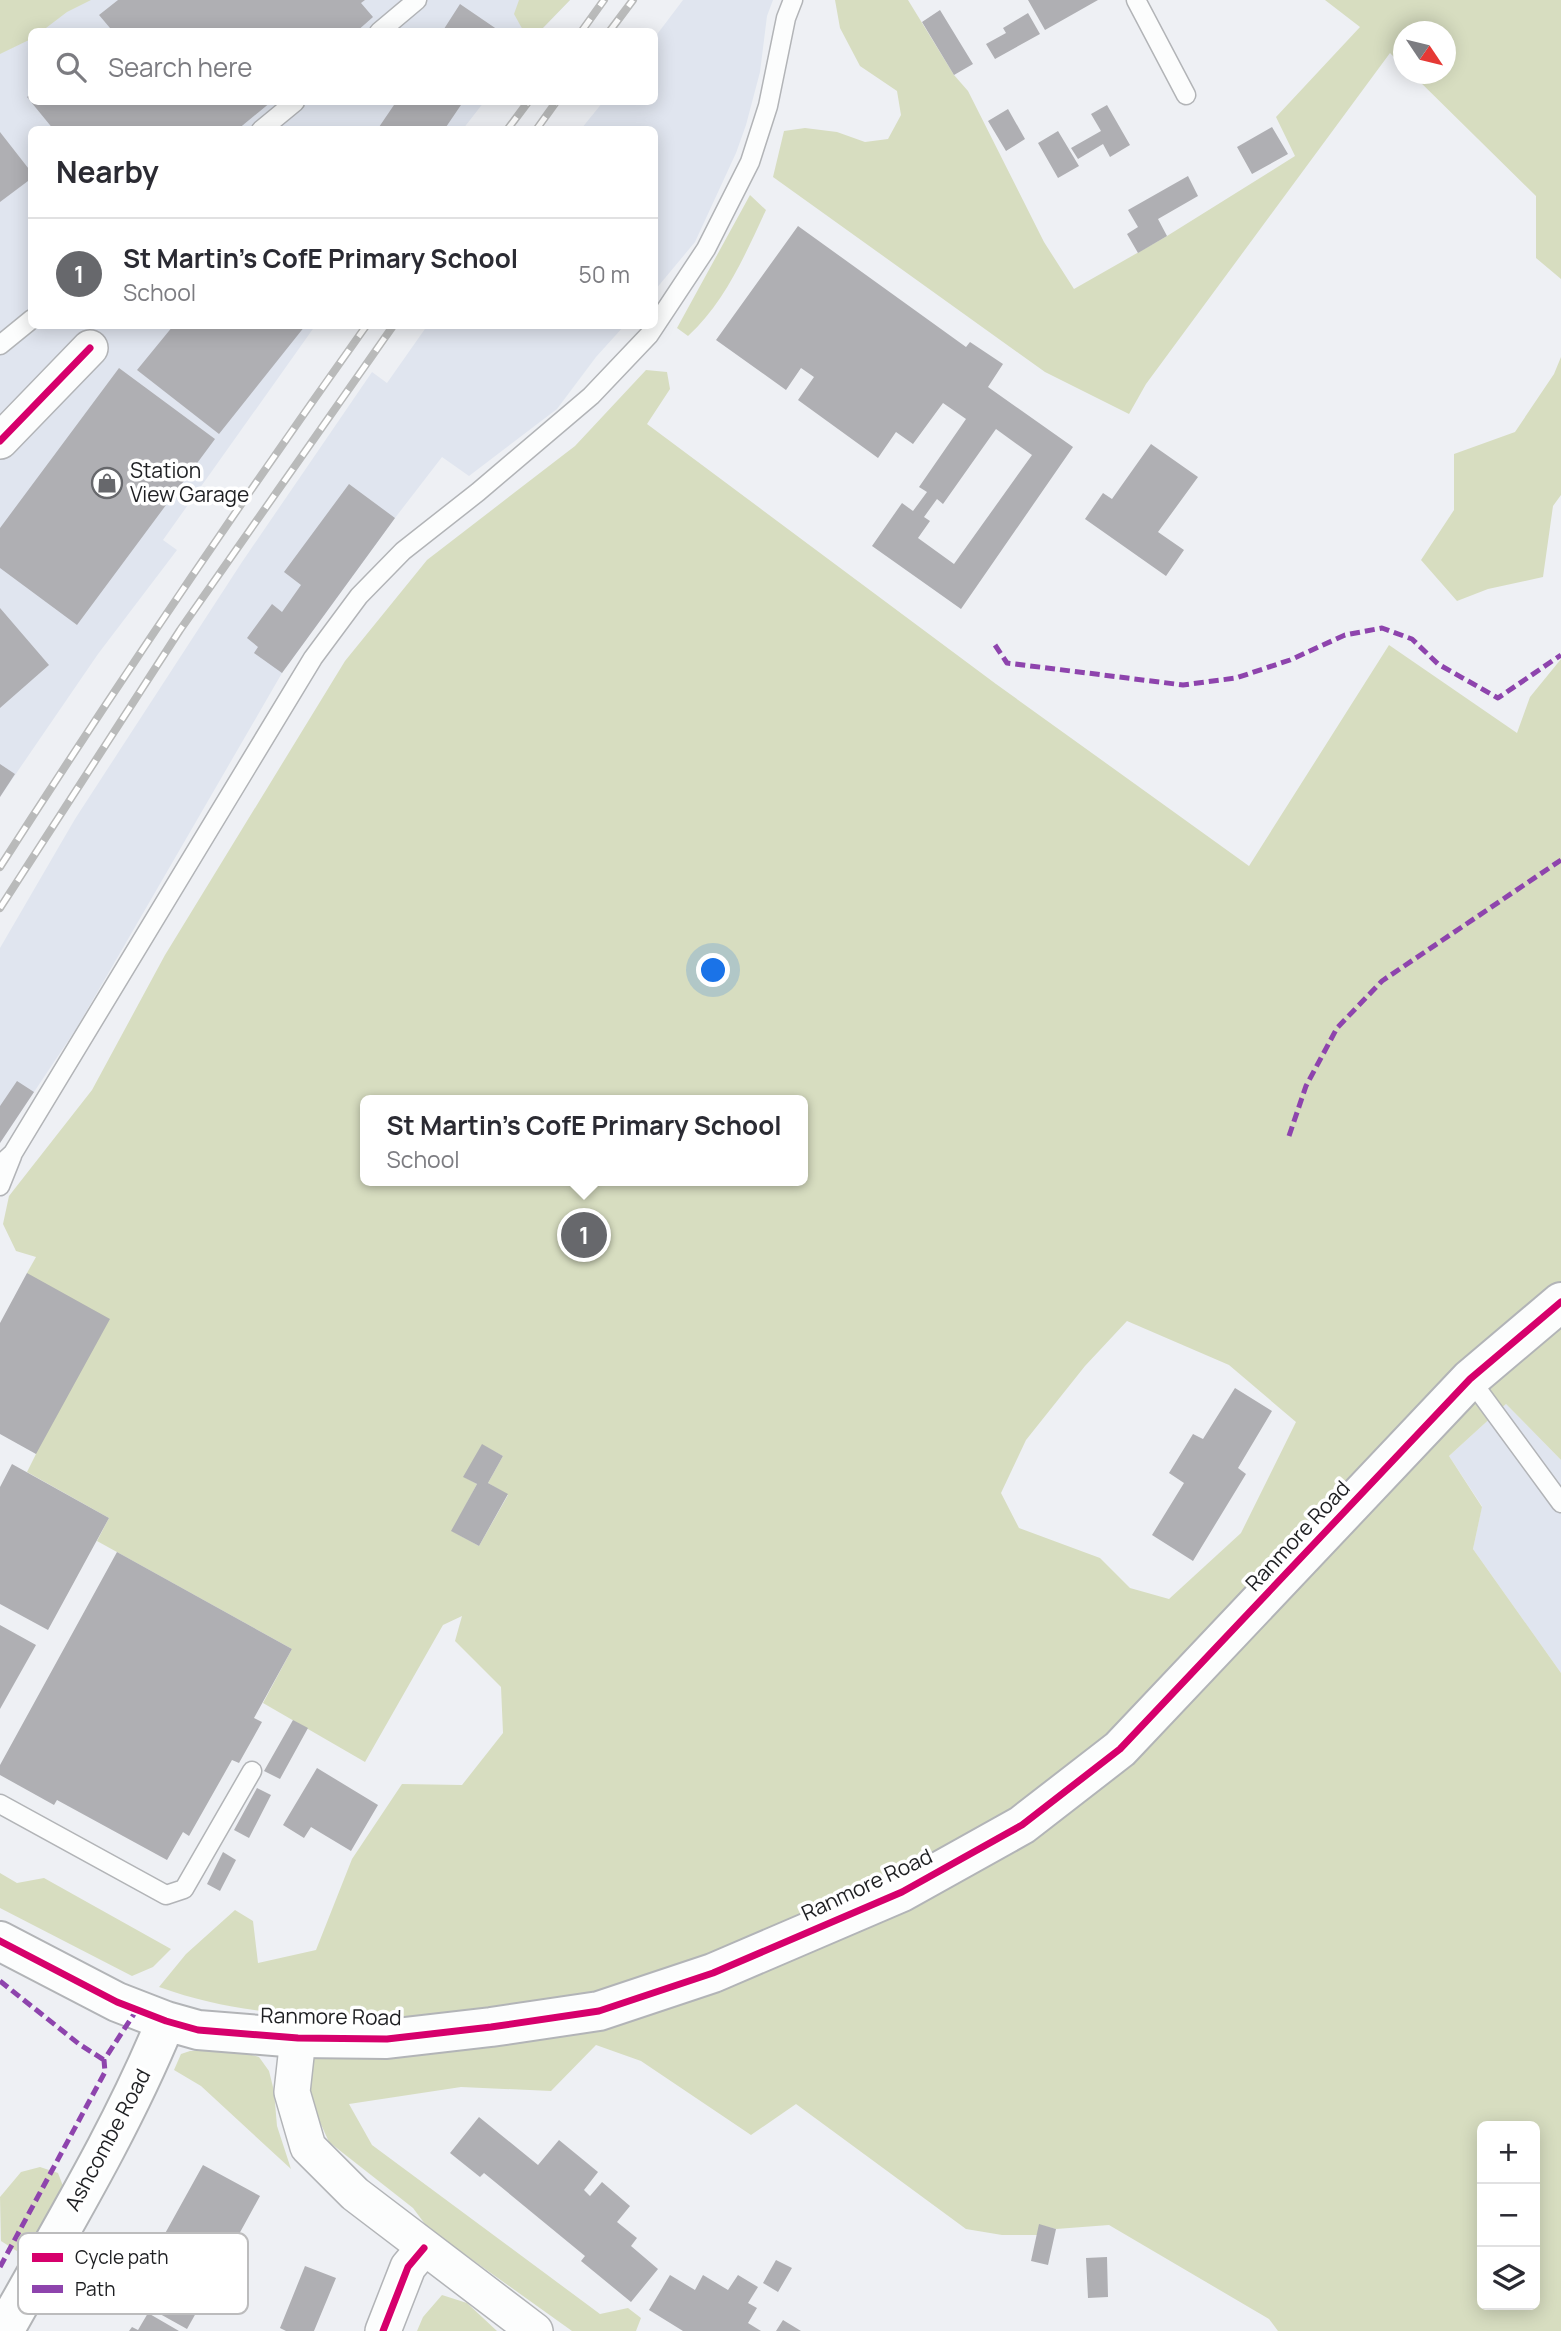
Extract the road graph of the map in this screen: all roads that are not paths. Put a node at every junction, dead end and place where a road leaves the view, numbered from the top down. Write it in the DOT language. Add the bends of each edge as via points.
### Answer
graph roads {
  1 [pos="416,0"];
  2 [pos="793,0"];
  3 [pos="1136,0"];
  4 [pos="384,28"];
  5 [pos="1186,95"];
  6 [pos="291,105"];
  7 [pos="266,126"];
  8 [pos="658,321"];
  9 [pos="28,322"];
  10 [pos="653,329"];
  11 [pos="0,345"];
  12 [pos="90,348"];
  13 [pos="0,441"];
  14 [pos="6,1159"];
  15 [pos="0,1185"];
  16 [pos="1561,1302"];
  17 [pos="1469,1379"];
  18 [pos="1561,1503"];
  19 [pos="252,1771"];
  20 [pos="0,1804"];
  21 [pos="0,1941"];
  22 [pos="166,2021"];
  23 [pos="298,2038"];
  24 [pos="59,2233"];
  25 [pos="424,2248"];
  26 [pos="18,2306"];
  27 [pos="4,2331"];
  28 [pos="383,2331"];
  29 [pos="535,2331"];
  1 -- 4 [label="lane"];
  2 -- 8 [label="lane" via="750,162 706,249"];
  3 -- 5 [label="lane"];
  6 -- 7 [label="lane"];
  9 -- 11 [label="lane"];
  10 -- 14 [label="lane" via="591,396 403,551 359,596 313,658"];
  12 -- 13 [label="street"];
  14 -- 15 [label="lane"];
  16 -- 17 [label="street, Ranmore Road"];
  17 -- 18 [label="lane"];
  17 -- 23 [label="street, Ranmore Road" via="1120,1749 1022,1825 902,1892 713,1973 599,2011 387,2039"];
  19 -- 20 [label="lane" via="184,1889 166,1895"];
  21 -- 22 [label="street, Ranmore Road" via="117,2002"];
  22 -- 23 [label="street, Ranmore Road" via="198,2029"];
  22 -- 24 [label="street, Ashcombe Road" via="142,2079"];
  23 -- 25 [label="street" via="292,2092 309,2147 355,2194"];
  25 -- 28 [label="street" via="408,2267"];
  25 -- 29 [label="street"];
  26 -- 27 [label="street, Ashcombe Road"];
}
